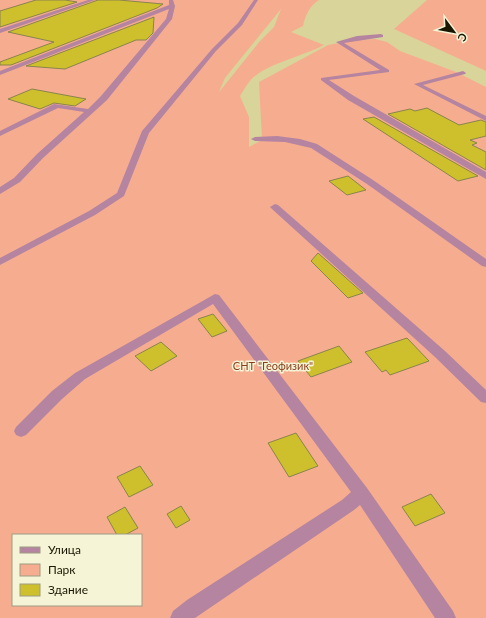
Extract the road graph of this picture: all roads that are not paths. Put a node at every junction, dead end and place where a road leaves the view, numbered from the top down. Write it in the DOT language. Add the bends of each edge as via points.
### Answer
graph roads {
  1 [pos="93,0"];
  2 [pos="256,0"];
  3 [pos="172,3"];
  4 [pos="0,31"];
  5 [pos="381,36"];
  6 [pos="463,73"];
  7 [pos="0,74"];
  8 [pos="89,111"];
  9 [pos="486,119"];
  10 [pos="0,134"];
  11 [pos="255,139"];
  12 [pos="486,176"];
  13 [pos="0,191"];
  14 [pos="276,208"];
  15 [pos="0,262"];
  16 [pos="486,264"];
  17 [pos="486,398"];
  18 [pos="21,431"];
  19 [pos="360,493"];
  20 [pos="180,618"];
  21 [pos="446,618"];
  1 -- 4 [label="street"];
  2 -- 15 [label="street" via="240,24 214,50 145,133 121,194 92,213"];
  3 -- 7 [label="street"];
  3 -- 8 [label="street" via="169,19 104,98"];
  5 -- 12 [label="street" via="339,42 387,71 323,79 351,98"];
  6 -- 9 [label="street" via="417,84"];
  8 -- 10 [label="street" via="57,106"];
  8 -- 13 [label="street" via="17,180"];
  11 -- 16 [label="street" via="280,138 314,146"];
  14 -- 17 [label="street"];
  18 -- 19 [label="street" via="56,395 80,376 215,298"];
  19 -- 20 [label="street" via="348,505"];
  19 -- 21 [label="street"];
}
